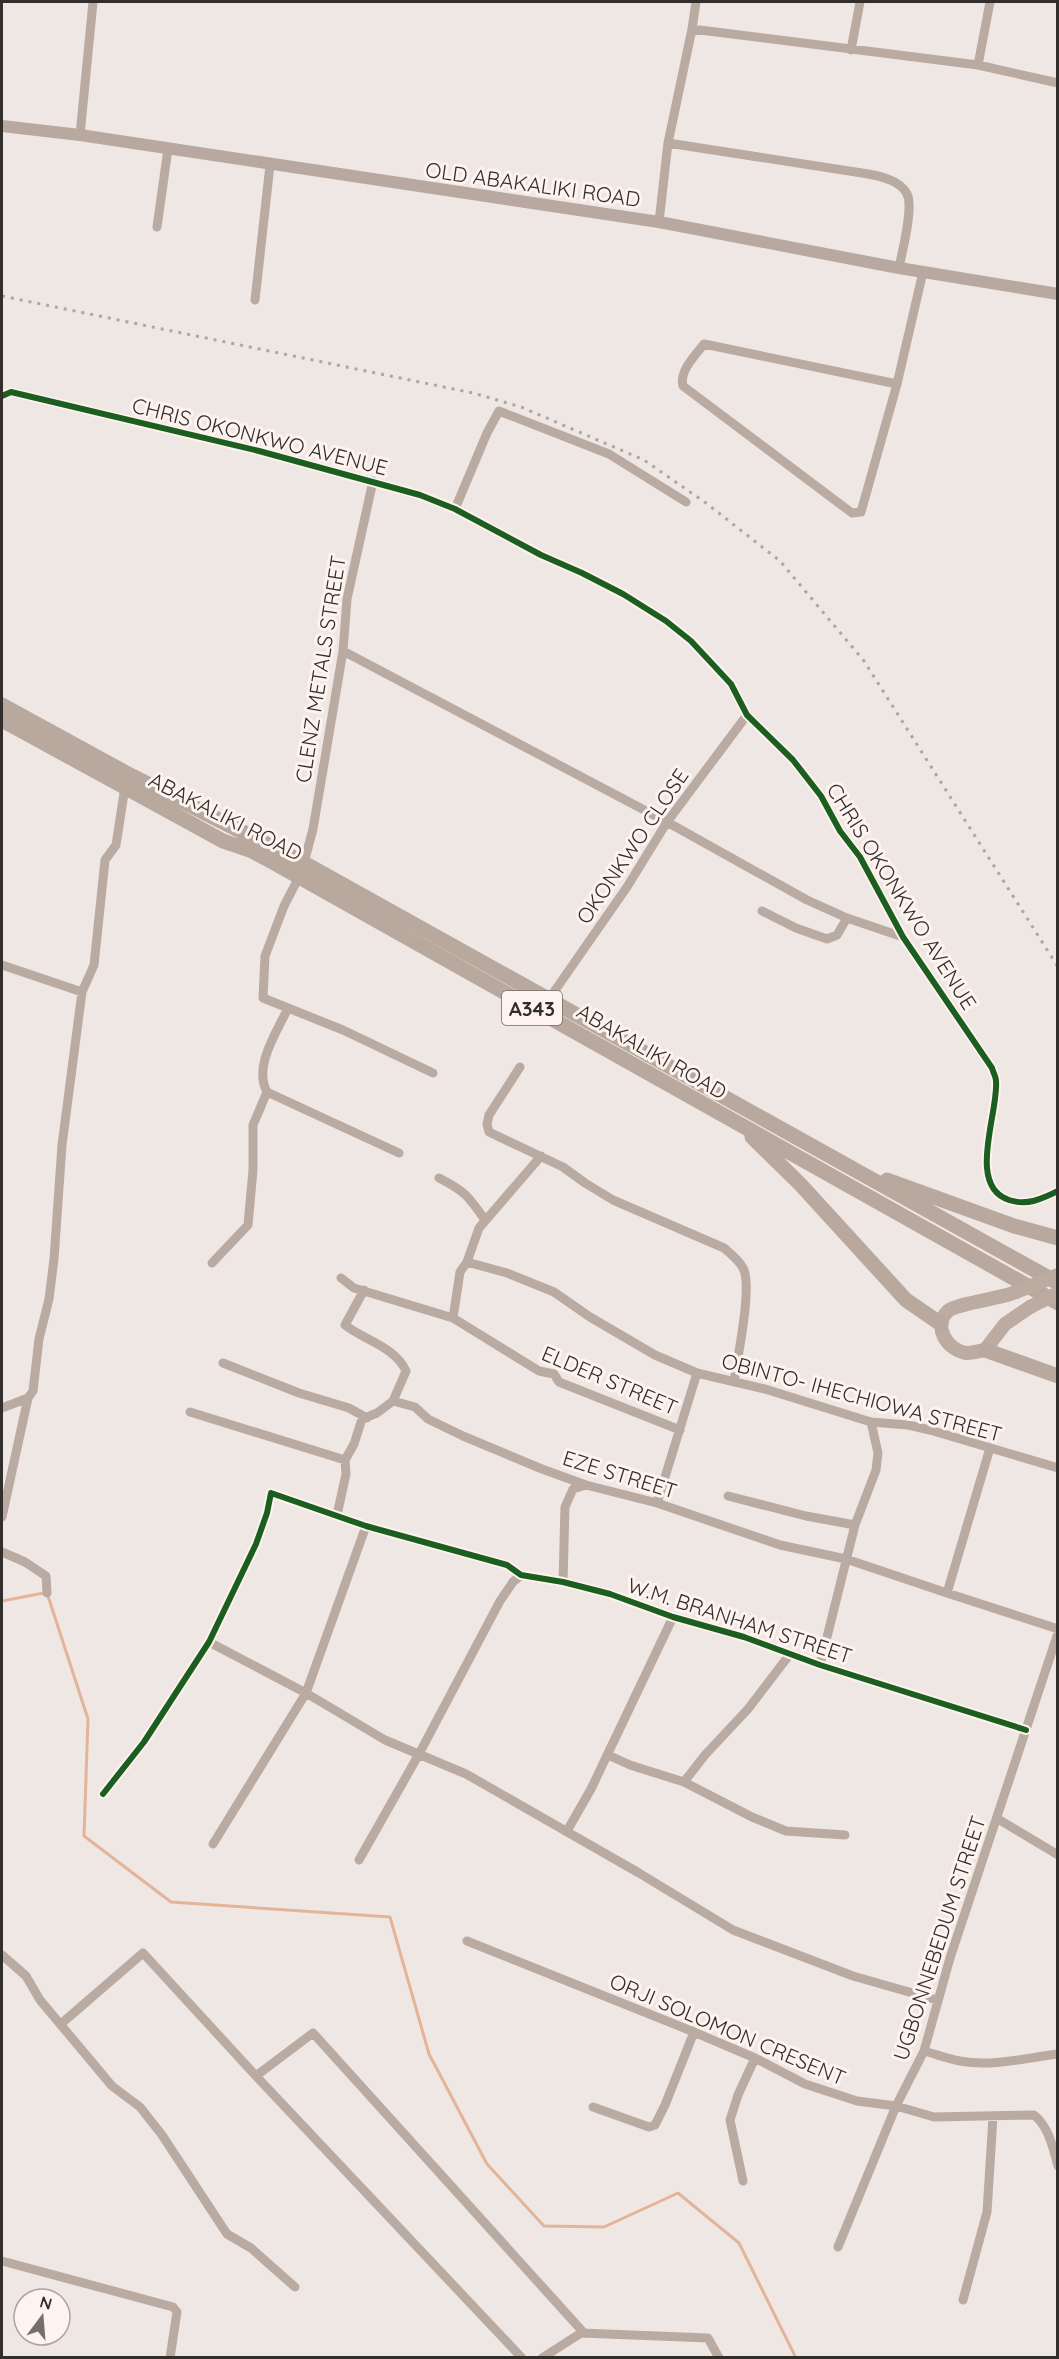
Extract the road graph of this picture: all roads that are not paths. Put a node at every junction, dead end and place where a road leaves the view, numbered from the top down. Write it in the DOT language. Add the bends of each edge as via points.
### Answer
graph roads {
  1 [pos="93,2"];
  2 [pos="696,2"];
  3 [pos="860,2"];
  4 [pos="990,2"];
  5 [pos="692,29"];
  6 [pos="851,50"];
  7 [pos="978,65"];
  8 [pos="1058,84"];
  9 [pos="2,126"];
  10 [pos="80,135"];
  11 [pos="668,143"];
  12 [pos="168,149"];
  13 [pos="270,165"];
  14 [pos="659,222"];
  15 [pos="157,227"];
  16 [pos="899,268"];
  17 [pos="923,272"];
  18 [pos="1058,294"];
  19 [pos="255,300"];
  20 [pos="897,384"];
  21 [pos="2,396"];
  22 [pos="373,481"];
  23 [pos="686,502"];
  24 [pos="455,509"];
  25 [pos="343,651"];
  26 [pos="2,705"];
  27 [pos="747,715"];
  28 [pos="2,720"];
  29 [pos="125,787"];
  30 [pos="667,822"];
  31 [pos="302,870"];
  32 [pos="762,911"];
  33 [pos="847,918"];
  34 [pos="903,937"];
  35 [pos="2,965"];
  36 [pos="82,992"];
  37 [pos="549,999"];
  38 [pos="288,1008"];
  39 [pos="519,1067"];
  40 [pos="433,1073"];
  41 [pos="267,1092"];
  42 [pos="742,1126"];
  43 [pos="399,1153"];
  44 [pos="541,1156"];
  45 [pos="846,1166"];
  46 [pos="439,1178"];
  47 [pos="1058,1191"];
  48 [pos="485,1220"];
  49 [pos="1058,1238"];
  50 [pos="466,1262"];
  51 [pos="212,1263"];
  52 [pos="1058,1275"];
  53 [pos="341,1278"];
  54 [pos="1058,1283"];
  55 [pos="364,1290"];
  56 [pos="1058,1293"];
  57 [pos="1058,1303"];
  58 [pos="453,1318"];
  59 [pos="941,1324"];
  60 [pos="985,1350"];
  61 [pos="224,1363"];
  62 [pos="697,1373"];
  63 [pos="1058,1376"];
  64 [pos="734,1382"];
  65 [pos="28,1398"];
  66 [pos="393,1401"];
  67 [pos="2,1408"];
  68 [pos="190,1412"];
  69 [pos="367,1418"];
  70 [pos="871,1422"];
  71 [pos="680,1430"];
  72 [pos="990,1448"];
  73 [pos="345,1460"];
  74 [pos="1058,1468"];
  75 [pos="586,1485"];
  76 [pos="728,1496"];
  77 [pos="657,1503"];
  78 [pos="337,1515"];
  79 [pos="2,1517"];
  80 [pos="855,1525"];
  81 [pos="366,1526"];
  82 [pos="2,1552"];
  83 [pos="846,1559"];
  84 [pos="521,1575"];
  85 [pos="564,1582"];
  86 [pos="47,1593"];
  87 [pos="947,1593"];
  88 [pos="673,1617"];
  89 [pos="1058,1631"];
  90 [pos="209,1642"];
  91 [pos="1056,1646"];
  92 [pos="790,1654"];
  93 [pos="820,1665"];
  94 [pos="306,1693"];
  95 [pos="1026,1730"];
  96 [pos="419,1754"];
  97 [pos="608,1755"];
  98 [pos="684,1782"];
  99 [pos="103,1794"];
  100 [pos="998,1819"];
  101 [pos="567,1831"];
  102 [pos="845,1835"];
  103 [pos="213,1844"];
  104 [pos="1058,1855"];
  105 [pos="359,1860"];
  106 [pos="467,1941"];
  107 [pos="2,1955"];
  108 [pos="937,2000"];
  109 [pos="62,2023"];
  110 [pos="694,2032"];
  111 [pos="924,2051"];
  112 [pos="1058,2054"];
  113 [pos="754,2058"];
  114 [pos="256,2076"];
  115 [pos="896,2106"];
  116 [pos="593,2107"];
  117 [pos="993,2117"];
  118 [pos="1058,2166"];
  119 [pos="743,2181"];
  120 [pos="838,2247"];
  121 [pos="2,2261"];
  122 [pos="295,2287"];
  123 [pos="963,2300"];
  124 [pos="584,2333"];
  125 [pos="170,2358"];
  126 [pos="522,2358"];
  127 [pos="542,2358"];
  128 [pos="719,2358"];
  1 -- 10 [label="street"];
  2 -- 5 [label="street"];
  3 -- 6 [label="street"];
  4 -- 7 [label="street"];
  5 -- 6 [label="street"];
  5 -- 11 [label="street"];
  6 -- 7 [label="street"];
  7 -- 8 [label="street"];
  9 -- 10 [label="main road, OLD ABAKALIKI ROAD"];
  10 -- 12 [label="main road, OLD ABAKALIKI ROAD"];
  11 -- 14 [label="street"];
  11 -- 16 [label="street" via="891,180 907,192 910,203"];
  12 -- 13 [label="main road, OLD ABAKALIKI ROAD"];
  12 -- 15 [label="street"];
  13 -- 14 [label="main road, OLD ABAKALIKI ROAD"];
  13 -- 19 [label="street"];
  14 -- 16 [label="main road, OLD ABAKALIKI ROAD"];
  16 -- 17 [label="main road, OLD ABAKALIKI ROAD"];
  17 -- 18 [label="main road, OLD ABAKALIKI ROAD"];
  17 -- 20 [label="street"];
  20 -- 20 [label="street" via="861,512 856,514 683,386 682,376 704,344"];
  21 -- 22 [label="street, CHRIS OKONKWO AVENUE" via="11,392 65,404"];
  22 -- 24 [label="street, CHRIS OKONKWO AVENUE"];
  22 -- 25 [label="street, CLENZ METALS STREET" via="347,599"];
  23 -- 24 [label="street" via="609,454 499,411"];
  24 -- 27 [label="street, CHRIS OKONKWO AVENUE" via="623,594 666,621 691,641 731,684"];
  25 -- 30 [label="street"];
  25 -- 31 [label="street, CLENZ METALS STREET" via="313,830"];
  26 -- 31 [label="highway, ABAKALIKI ROAD / A343"];
  27 -- 30 [label="street, OKONKWO CLOSE"];
  27 -- 34 [label="street, CHRIS OKONKWO AVENUE" via="793,760 821,796 860,857"];
  28 -- 29 [label="highway, ABAKALIKI ROAD / A343"];
  29 -- 31 [label="highway, ABAKALIKI ROAD / A343" via="224,841"];
  29 -- 36 [label="street" via="116,845 105,860 94,965"];
  30 -- 33 [label="street"];
  30 -- 37 [label="street, OKONKWO CLOSE"];
  31 -- 37 [label="highway, ABAKALIKI ROAD / A343"];
  31 -- 38 [label="street, CLENZ METALS STREET" via="265,956 263,998"];
  31 -- 42 [label="highway, ABAKALIKI ROAD / A343"];
  32 -- 33 [label="street" via="827,939 834,938"];
  33 -- 34 [label="street"];
  34 -- 47 [label="street, CHRIS OKONKWO AVENUE" via="992,1068 996,1080 989,1132 990,1184 1000,1197 1018,1203 1038,1201"];
  35 -- 36 [label="street"];
  36 -- 65 [label="street" via="62,1145 50,1299 39,1339 33,1391"];
  37 -- 45 [label="highway, ABAKALIKI ROAD / A343"];
  38 -- 40 [label="street"];
  38 -- 41 [label="street" via="268,1049 262,1080"];
  39 -- 44 [label="street" via="487,1124 489,1132"];
  41 -- 43 [label="street"];
  41 -- 51 [label="street" via="253,1125 248,1225"];
  42 -- 57 [label="highway, ABAKALIKI ROAD / A343"];
  42 -- 59 [label="highway" via="906,1300"];
  44 -- 48 [label="street"];
  44 -- 64 [label="street" via="613,1200 707,1239 735,1258 745,1270 747,1283"];
  45 -- 49 [label="highway"];
  45 -- 54 [label="highway, ABAKALIKI ROAD / A343"];
  46 -- 48 [label="street" via="468,1196"];
  48 -- 50 [label="street"];
  50 -- 58 [label="street" via="460,1272"];
  50 -- 62 [label="street, OBINTO- IHECHIOWA STREET" via="507,1273 554,1293 655,1355"];
  52 -- 59 [label="main road, bridge" via="993,1300 958,1305 947,1312"];
  53 -- 55 [label="street, ELDER STREET"];
  55 -- 58 [label="street, ELDER STREET"];
  55 -- 66 [label="street" via="345,1325 383,1347 403,1365 405,1376"];
  56 -- 60 [label="main road, bridge" via="1005,1324"];
  58 -- 71 [label="street, ELDER STREET" via="539,1371 554,1374 559,1382"];
  59 -- 60 [label="main road" via="943,1336 953,1348 967,1353"];
  60 -- 63 [label="highway"];
  61 -- 69 [label="street"];
  62 -- 64 [label="street, OBINTO- IHECHIOWA STREET"];
  62 -- 71 [label="street"];
  64 -- 70 [label="street, OBINTO- IHECHIOWA STREET"];
  65 -- 67 [label="street"];
  65 -- 79 [label="street"];
  66 -- 69 [label="street"];
  66 -- 75 [label="street, EZE STREET" via="415,1407 428,1419 463,1436"];
  68 -- 73 [label="street"];
  69 -- 73 [label="street" via="362,1419"];
  70 -- 72 [label="street, OBINTO- IHECHIOWA STREET" via="908,1425"];
  70 -- 80 [label="street" via="878,1453 876,1470"];
  71 -- 77 [label="street"];
  72 -- 74 [label="street, OBINTO- IHECHIOWA STREET"];
  72 -- 87 [label="street"];
  73 -- 78 [label="street" via="346,1474"];
  75 -- 77 [label="street, EZE STREET"];
  75 -- 85 [label="street" via="573,1489 566,1507"];
  76 -- 80 [label="street"];
  77 -- 83 [label="street, EZE STREET" via="780,1545"];
  78 -- 81 [label="street, W.M. BRANHAM STREET"];
  78 -- 90 [label="street, W.M. BRANHAM STREET" via="271,1493 256,1544"];
  80 -- 83 [label="street"];
  81 -- 84 [label="street, W.M. BRANHAM STREET" via="507,1565"];
  81 -- 94 [label="street"];
  82 -- 86 [label="street" via="46,1576"];
  83 -- 87 [label="street, EZE STREET"];
  83 -- 93 [label="street"];
  84 -- 85 [label="street, W.M. BRANHAM STREET"];
  84 -- 96 [label="street" via="500,1601"];
  85 -- 88 [label="street, W.M. BRANHAM STREET"];
  87 -- 89 [label="street, EZE STREET"];
  88 -- 92 [label="street, W.M. BRANHAM STREET"];
  88 -- 97 [label="street"];
  89 -- 91 [label="street, UGBONNEBEDUM STREET"];
  90 -- 94 [label="street"];
  90 -- 99 [label="street" via="144,1742"];
  91 -- 95 [label="street, UGBONNEBEDUM STREET"];
  92 -- 93 [label="street, W.M. BRANHAM STREET"];
  92 -- 98 [label="street"];
  93 -- 95 [label="street, W.M. BRANHAM STREET"];
  94 -- 96 [label="street" via="384,1740"];
  94 -- 103 [label="street"];
  95 -- 100 [label="street, UGBONNEBEDUM STREET"];
  96 -- 101 [label="street" via="466,1774"];
  96 -- 105 [label="street"];
  97 -- 98 [label="street"];
  97 -- 101 [label="street"];
  98 -- 102 [label="street" via="786,1831"];
  100 -- 104 [label="street"];
  100 -- 108 [label="street, UGBONNEBEDUM STREET"];
  101 -- 108 [label="street" via="733,1930 853,1976"];
  106 -- 110 [label="street, ORJI SOLOMON CRESENT"];
  107 -- 109 [label="street" via="26,1976 40,2000"];
  108 -- 111 [label="street, UGBONNEBEDUM STREET"];
  109 -- 114 [label="street" via="143,1953"];
  109 -- 122 [label="street" via="112,2086 140,2108 162,2134 227,2234 251,2248"];
  110 -- 113 [label="street, ORJI SOLOMON CRESENT"];
  110 -- 116 [label="street" via="655,2125 649,2127"];
  111 -- 112 [label="street" via="981,2062"];
  111 -- 115 [label="street, UGBONNEBEDUM STREET"];
  113 -- 115 [label="street, ORJI SOLOMON CRESENT" via="805,2084 856,2101"];
  113 -- 119 [label="street" via="730,2120"];
  114 -- 124 [label="street" via="313,2033"];
  114 -- 126 [label="street"];
  115 -- 117 [label="street, ORJI SOLOMON CRESENT" via="933,2117"];
  115 -- 120 [label="street, UGBONNEBEDUM STREET"];
  117 -- 118 [label="street, ORJI SOLOMON CRESENT" via="1034,2115 1046,2129"];
  117 -- 123 [label="street" via="987,2212"];
  121 -- 125 [label="street" via="173,2307 177,2312"];
  124 -- 127 [label="street"];
  124 -- 128 [label="street" via="708,2338"];
}
